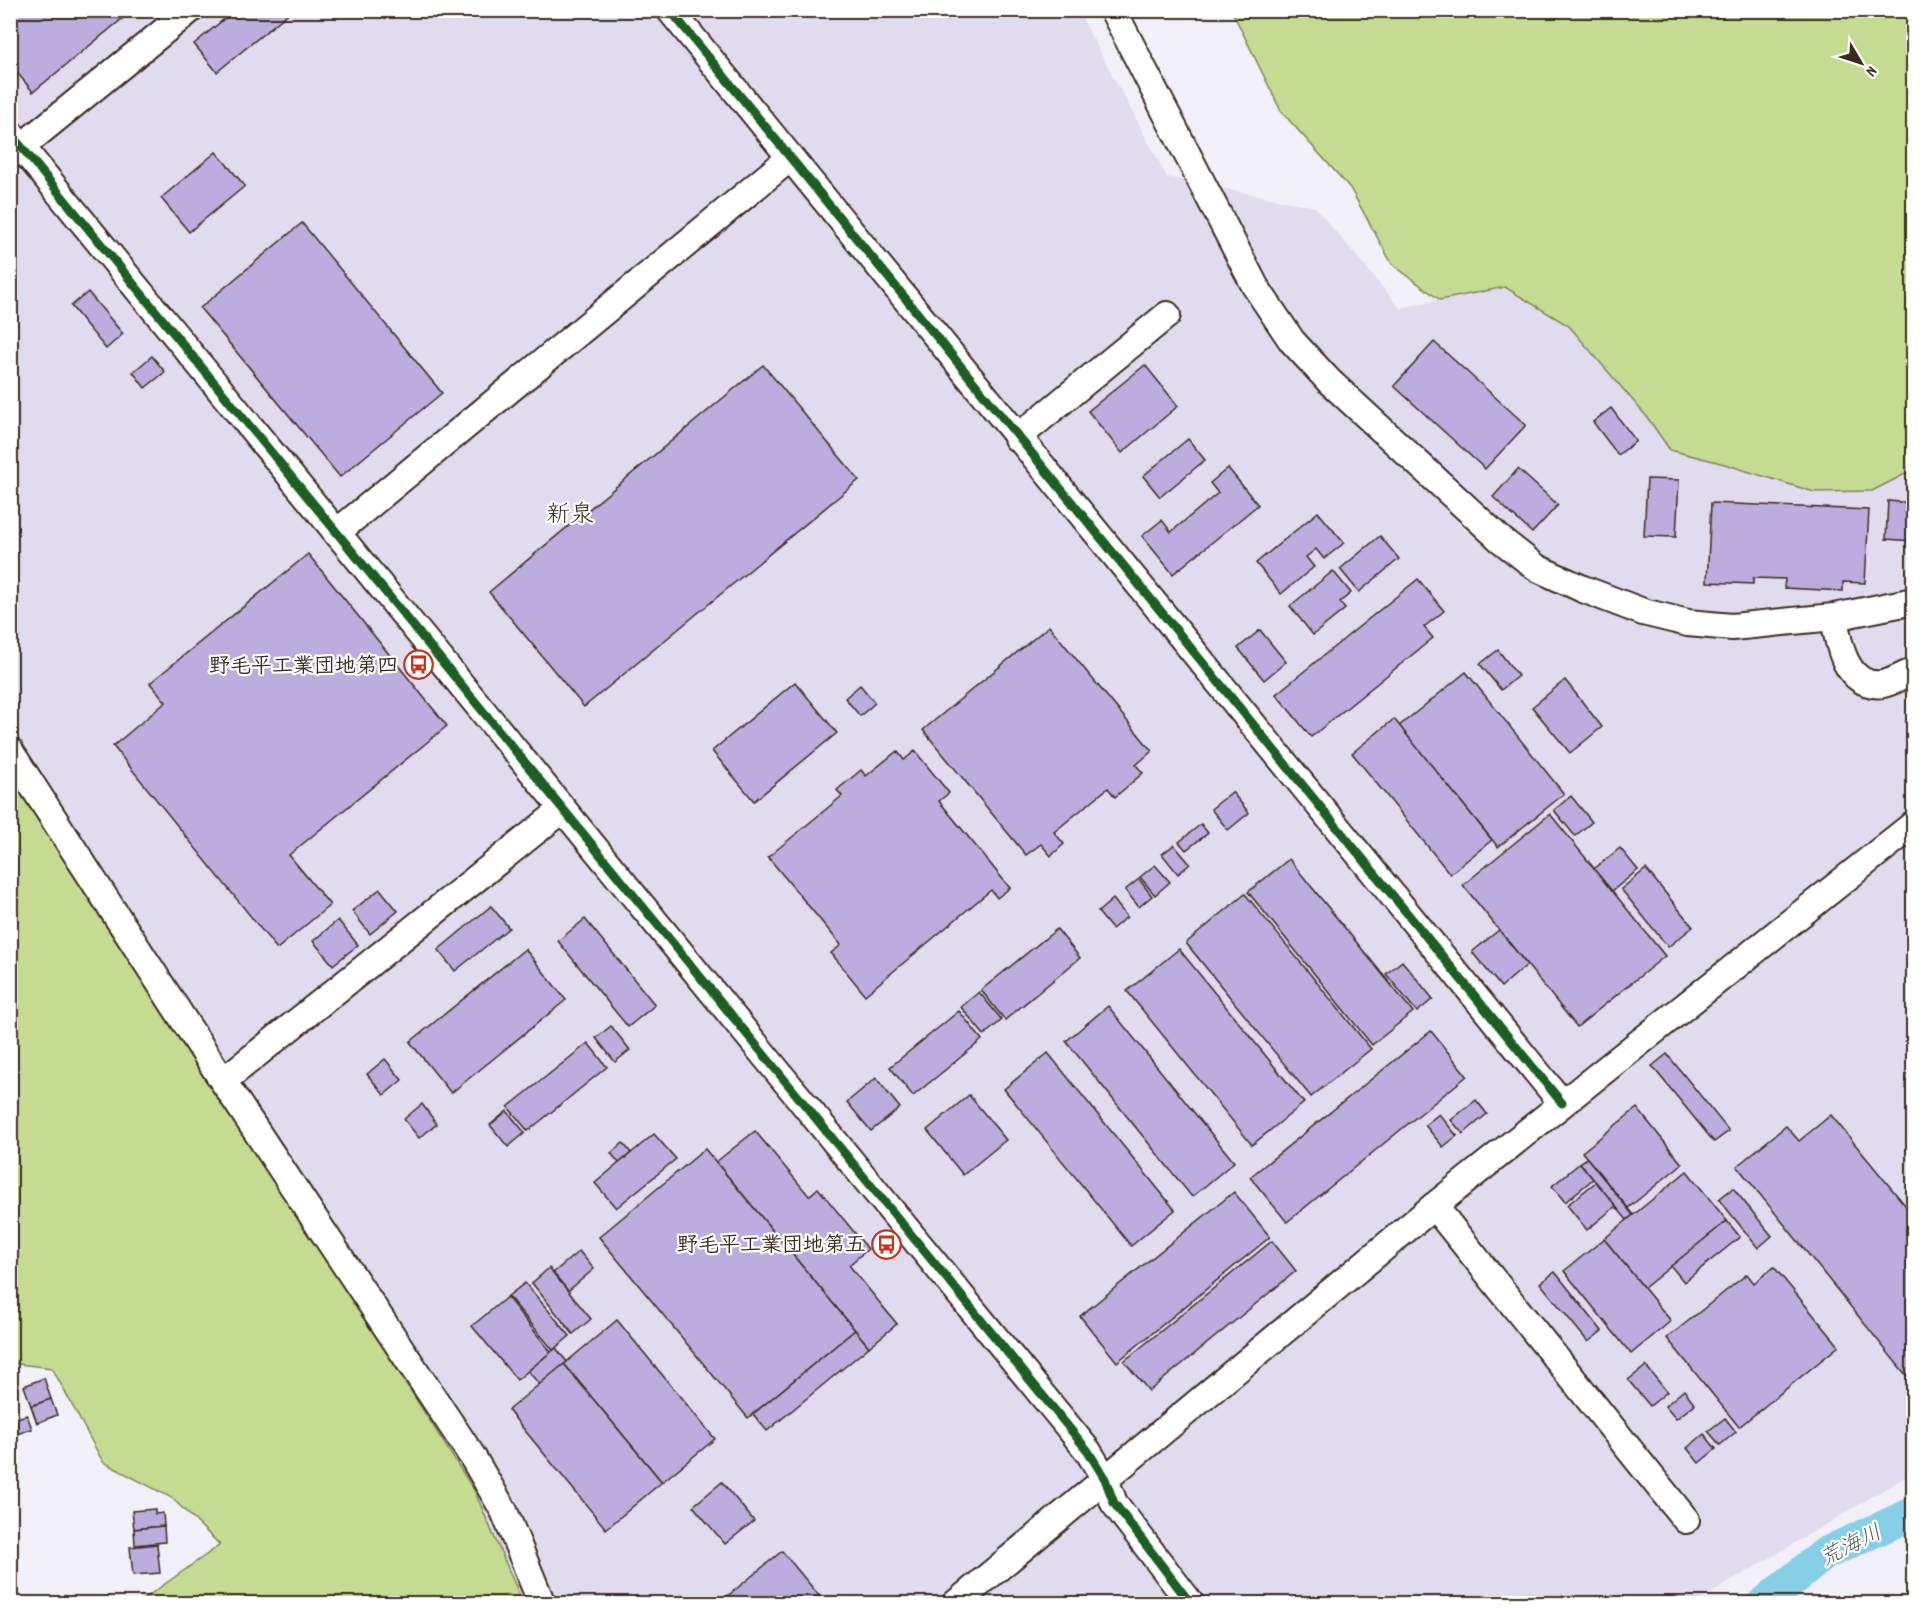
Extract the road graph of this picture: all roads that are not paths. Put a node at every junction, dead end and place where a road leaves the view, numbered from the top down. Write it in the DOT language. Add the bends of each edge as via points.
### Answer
graph roads {
  1 [pos="190,10"];
  2 [pos="670,10"];
  3 [pos="1113,10"];
  4 [pos="14,146"];
  5 [pos="790,158"];
  6 [pos="1167,315"];
  7 [pos="1017,438"];
  8 [pos="336,533"];
  9 [pos="1914,601"];
  10 [pos="1834,617"];
  11 [pos="1914,671"];
  12 [pos="10,751"];
  13 [pos="562,810"];
  14 [pos="1914,824"];
  15 [pos="223,1081"];
  16 [pos="1562,1103"];
  17 [pos="1434,1206"];
  18 [pos="1105,1479"];
  19 [pos="1686,1520"];
  20 [pos="542,1604"];
  21 [pos="955,1604"];
  22 [pos="1191,1604"];
  1 -- 4 [label="street"];
  2 -- 5 [label="street"];
  3 -- 10 [label="street" via="1255,286 1292,341 1329,381 1500,539 1537,568 1582,589 1643,612 1688,623 1732,627"];
  4 -- 8 [label="street"];
  5 -- 7 [label="street"];
  5 -- 8 [label="street"];
  6 -- 7 [label="street"];
  7 -- 16 [label="street"];
  8 -- 13 [label="street"];
  9 -- 10 [label="street"];
  10 -- 11 [label="street" via="1839,646 1849,668 1864,681 1883,684"];
  12 -- 15 [label="street"];
  13 -- 15 [label="street"];
  13 -- 18 [label="street" via="1088,1451"];
  14 -- 16 [label="street"];
  15 -- 20 [label="street" via="472,1456 504,1511"];
  16 -- 17 [label="street"];
  17 -- 18 [label="street"];
  17 -- 19 [label="street"];
  18 -- 21 [label="street"];
  18 -- 22 [label="street" via="1114,1503"];
}
